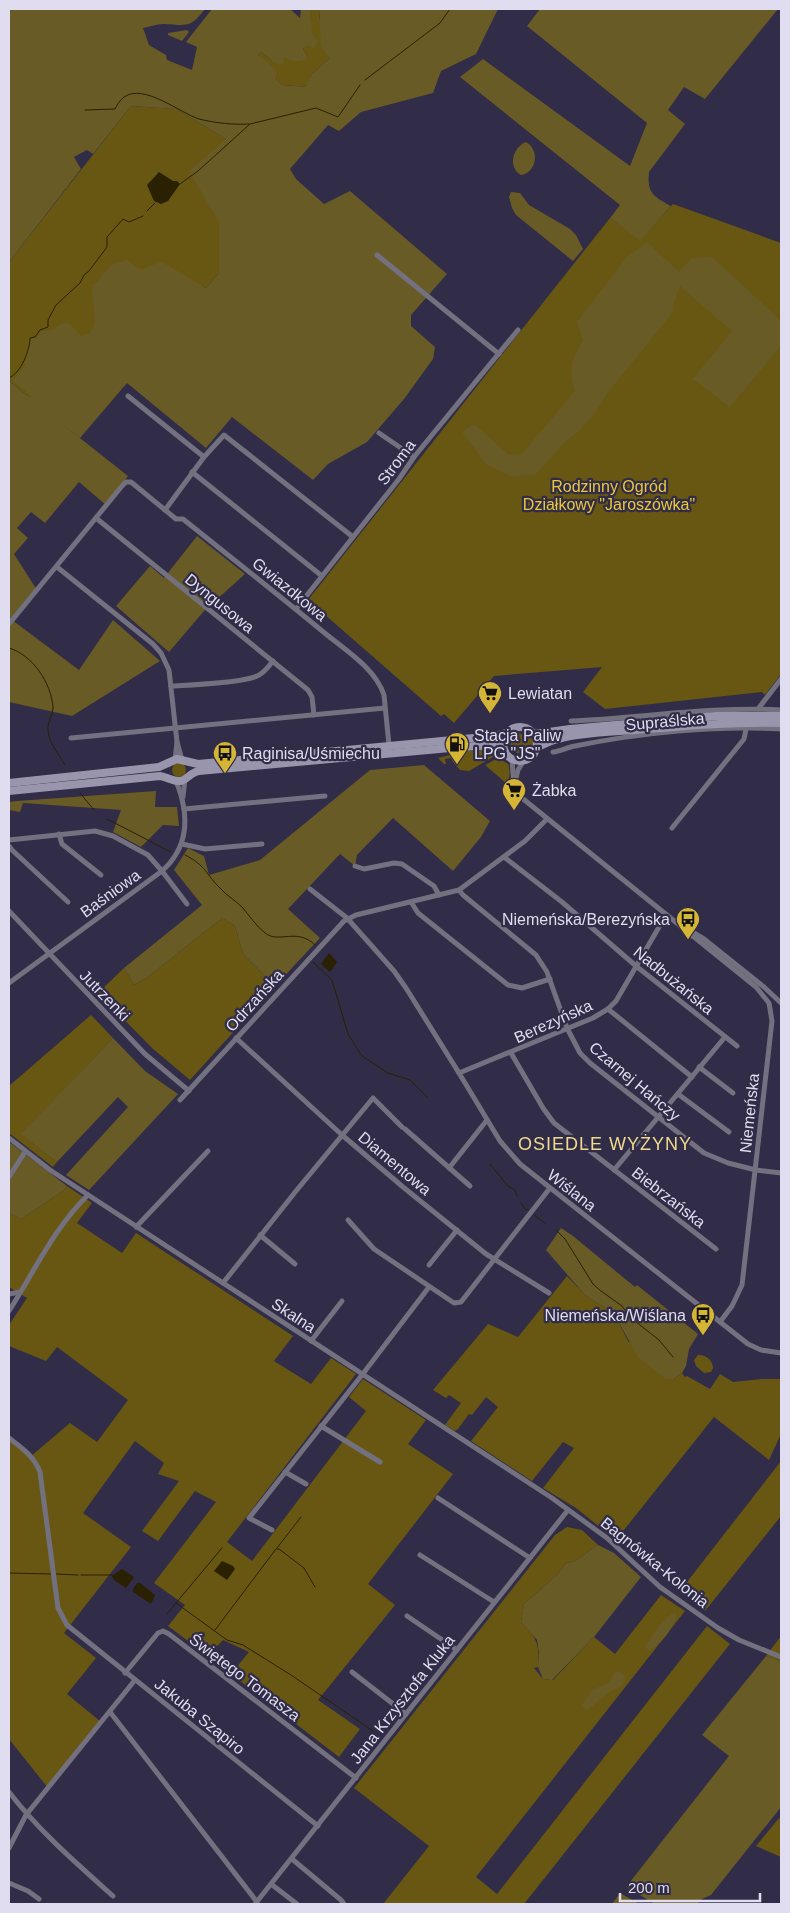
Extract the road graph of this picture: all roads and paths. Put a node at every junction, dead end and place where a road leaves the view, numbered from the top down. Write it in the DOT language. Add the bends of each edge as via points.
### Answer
graph roads {
  1 [pos="377,255"];
  2 [pos="518,330"];
  3 [pos="499,354"];
  4 [pos="128,396"];
  5 [pos="379,433"];
  6 [pos="204,457"];
  7 [pos="414,457"];
  8 [pos="192,472"];
  9 [pos="166,510"];
  10 [pos="96,518"];
  11 [pos="353,538"];
  12 [pos="57,567"];
  13 [pos="322,576"];
  14 [pos="296,610"];
  15 [pos="9,624"];
  16 [pos="273,661"];
  17 [pos="781,679"];
  18 [pos="171,686"];
  19 [pos="385,708"];
  20 [pos="758,709"];
  21 [pos="781,710"];
  22 [pos="314,714"];
  23 [pos="781,716"];
  24 [pos="571,722"];
  25 [pos="781,723"];
  26 [pos="175,728"];
  27 [pos="746,729"];
  28 [pos="781,729"];
  29 [pos="507,733"];
  30 [pos="535,734"];
  31 [pos="71,738"];
  32 [pos="389,746"];
  33 [pos="538,748"];
  34 [pos="504,749"];
  35 [pos="553,752"];
  36 [pos="512,760"];
  37 [pos="178,761"];
  38 [pos="523,762"];
  39 [pos="187,778"];
  40 [pos="174,780"];
  41 [pos="9,783"];
  42 [pos="514,785"];
  43 [pos="9,791"];
  44 [pos="325,796"];
  45 [pos="182,800"];
  46 [pos="184,809"];
  47 [pos="547,819"];
  48 [pos="672,828"];
  49 [pos="59,834"];
  50 [pos="9,840"];
  51 [pos="182,844"];
  52 [pos="262,844"];
  53 [pos="9,846"];
  54 [pos="504,858"];
  55 [pos="355,866"];
  56 [pos="162,871"];
  57 [pos="102,875"];
  58 [pos="310,889"];
  59 [pos="459,890"];
  60 [pos="439,895"];
  61 [pos="68,902"];
  62 [pos="411,902"];
  63 [pos="187,904"];
  64 [pos="9,911"];
  65 [pos="666,915"];
  66 [pos="347,918"];
  67 [pos="692,936"];
  68 [pos="48,954"];
  69 [pos="636,966"];
  70 [pos="550,979"];
  71 [pos="9,982"];
  72 [pos="781,1003"];
  73 [pos="608,1009"];
  74 [pos="567,1028"];
  75 [pos="725,1037"];
  76 [pos="236,1038"];
  77 [pos="737,1046"];
  78 [pos="511,1053"];
  79 [pos="700,1067"];
  80 [pos="459,1072"];
  81 [pos="692,1077"];
  82 [pos="189,1091"];
  83 [pos="733,1093"];
  84 [pos="678,1094"];
  85 [pos="180,1100"];
  86 [pos="658,1118"];
  87 [pos="487,1120"];
  88 [pos="730,1132"];
  89 [pos="342,1135"];
  90 [pos="9,1138"];
  91 [pos="208,1151"];
  92 [pos="25,1152"];
  93 [pos="449,1168"];
  94 [pos="614,1170"];
  95 [pos="756,1170"];
  96 [pos="781,1172"];
  97 [pos="9,1178"];
  98 [pos="470,1186"];
  99 [pos="550,1188"];
  100 [pos="88,1195"];
  101 [pos="348,1220"];
  102 [pos="136,1227"];
  103 [pos="457,1230"];
  104 [pos="260,1235"];
  105 [pos="716,1249"];
  106 [pos="494,1260"];
  107 [pos="295,1264"];
  108 [pos="429,1265"];
  109 [pos="223,1283"];
  110 [pos="429,1287"];
  111 [pos="20,1292"];
  112 [pos="549,1293"];
  113 [pos="9,1294"];
  114 [pos="342,1301"];
  115 [pos="9,1311"];
  116 [pos="720,1322"];
  117 [pos="311,1341"];
  118 [pos="781,1353"];
  119 [pos="362,1375"];
  120 [pos="321,1426"];
  121 [pos="9,1438"];
  122 [pos="380,1462"];
  123 [pos="285,1472"];
  124 [pos="306,1484"];
  125 [pos="438,1498"];
  126 [pos="568,1510"];
  127 [pos="272,1530"];
  128 [pos="420,1555"];
  129 [pos="530,1558"];
  130 [pos="494,1602"];
  131 [pos="406,1616"];
  132 [pos="457,1650"];
  133 [pos="781,1657"];
  134 [pos="352,1672"];
  135 [pos="125,1673"];
  136 [pos="135,1680"];
  137 [pos="110,1712"];
  138 [pos="406,1714"];
  139 [pos="356,1778"];
  140 [pos="9,1792"];
  141 [pos="26,1815"];
  142 [pos="318,1826"];
  143 [pos="9,1848"];
  144 [pos="292,1859"];
  145 [pos="9,1884"];
  146 [pos="271,1884"];
  147 [pos="113,1896"];
  148 [pos="39,1899"];
  149 [pos="256,1903"];
  150 [pos="297,1904"];
  151 [pos="344,1904"];
  1 -- 3 [label="street"];
  2 -- 3 [label="street, Stroma"];
  3 -- 7 [label="street, Stroma"];
  4 -- 6 [label="street"];
  5 -- 7 [label="street"];
  6 -- 8 [label="street"];
  6 -- 11 [label="street" via="224,434"];
  7 -- 11 [label="street, Stroma"];
  8 -- 9 [label="street"];
  8 -- 13 [label="street"];
  9 -- 10 [label="street, Gwiazdkowa" via="132,482 124,484"];
  9 -- 14 [label="street, Gwiazdkowa" via="176,519 183,519"];
  10 -- 12 [label="street"];
  10 -- 16 [label="street, Dyngusowa"];
  11 -- 13 [label="street, Stroma"];
  12 -- 15 [label="street"];
  12 -- 18 [label="street" via="157,648 166,662"];
  13 -- 14 [label="street, Stroma"];
  14 -- 19 [label="street, Gwiazdkowa" via="371,673 382,688"];
  16 -- 18 [label="street" via="255,678"];
  16 -- 22 [label="street, Dyngusowa" via="308,690"];
  17 -- 20 [label="street"];
  18 -- 26 [label="street"];
  19 -- 22 [label="street"];
  19 -- 32 [label="street, Gwiazdkowa"];
  20 -- 21 [label="street, Supraślska"];
  20 -- 24 [label="street, Supraślska"];
  22 -- 26 [label="street"];
  23 -- 30 [label="main road" via="717,716"];
  25 -- 33 [label="main road" via="717,723 614,732 557,739"];
  26 -- 31 [label="street"];
  26 -- 37 [label="street"];
  27 -- 28 [label="street, Supraślska"];
  27 -- 35 [label="street, Supraślska" via="645,736"];
  27 -- 48 [label="street" via="744,739"];
  29 -- 30 [label="main road" via="519,727"];
  29 -- 32 [label="main road"];
  29 -- 34 [label="main road"];
  30 -- 33 [label="main road"];
  32 -- 37 [label="main road" via="198,764"];
  33 -- 38 [label="main road" via="533,757"];
  34 -- 36 [label="main road"];
  34 -- 39 [label="main road" via="494,744 461,746 224,768 195,772"];
  36 -- 38 [label="main road"];
  36 -- 42 [label="street"];
  37 -- 39 [label="main road" via="190,769"];
  37 -- 40 [label="main road" via="168,772"];
  37 -- 41 [label="main road" via="160,767"];
  38 -- 42 [label="street"];
  39 -- 40 [label="main road"];
  39 -- 45 [label="street, Baśniowa"];
  40 -- 43 [label="main road" via="160,776"];
  40 -- 45 [label="street, Baśniowa"];
  42 -- 47 [label="street, Niemeńska" via="517,794"];
  44 -- 46 [label="street"];
  45 -- 46 [label="street, Baśniowa"];
  46 -- 51 [label="street, Baśniowa"];
  47 -- 54 [label="street"];
  47 -- 65 [label="street, Niemeńska"];
  49 -- 50 [label="street"];
  49 -- 56 [label="street" via="95,831 112,836 148,855"];
  49 -- 57 [label="street" via="62,844"];
  51 -- 52 [label="street" via="205,849"];
  51 -- 56 [label="street, Baśniowa" via="175,858"];
  53 -- 61 [label="street"];
  54 -- 59 [label="street"];
  54 -- 69 [label="street, Nadbużańska" via="562,902"];
  55 -- 60 [label="street" via="364,869 402,864 434,886"];
  56 -- 63 [label="street"];
  56 -- 68 [label="street, Baśniowa"];
  58 -- 66 [label="street"];
  59 -- 60 [label="street"];
  59 -- 70 [label="street, Czarnej Hańczy" via="536,955"];
  60 -- 62 [label="street"];
  62 -- 66 [label="street"];
  62 -- 70 [label="street" via="418,912 508,985 522,988"];
  64 -- 68 [label="street, Jutrzenki"];
  65 -- 67 [label="street, Niemeńska"];
  65 -- 69 [label="street, Berezyńska"];
  66 -- 76 [label="street, Odrzańska"];
  66 -- 80 [label="street, Wiślana" via="394,971"];
  67 -- 72 [label="street, Niemeńska" via="694,933 704,939"];
  67 -- 95 [label="street, Niemeńska" via="759,990 771,1008"];
  68 -- 71 [label="street, Baśniowa"];
  68 -- 82 [label="street, Jutrzenki" via="145,1054"];
  69 -- 73 [label="street, Berezyńska"];
  69 -- 75 [label="street, Nadbużańska"];
  70 -- 74 [label="street, Czarnej Hańczy"];
  73 -- 74 [label="street, Berezyńska"];
  73 -- 81 [label="street"];
  74 -- 78 [label="street, Berezyńska"];
  74 -- 86 [label="street, Czarnej Hańczy" via="580,1053 590,1063"];
  75 -- 77 [label="street, Nadbużańska"];
  75 -- 79 [label="street"];
  76 -- 82 [label="street, Odrzańska"];
  76 -- 89 [label="street, Diamentowa"];
  78 -- 80 [label="street, Berezyńska"];
  78 -- 94 [label="street, Biebrzańska" via="554,1123"];
  79 -- 81 [label="street"];
  79 -- 83 [label="street"];
  80 -- 87 [label="street, Wiślana"];
  81 -- 84 [label="street"];
  82 -- 85 [label="street, Odrzańska"];
  84 -- 86 [label="street"];
  84 -- 88 [label="street"];
  86 -- 94 [label="street"];
  86 -- 95 [label="street, Czarnej Hańczy" via="704,1153"];
  87 -- 93 [label="street"];
  87 -- 99 [label="street, Wiślana" via="506,1150"];
  89 -- 93 [label="street" via="373,1098"];
  89 -- 103 [label="street, Diamentowa"];
  89 -- 104 [label="street"];
  90 -- 92 [label="street, Skalna"];
  91 -- 102 [label="street"];
  92 -- 97 [label="street"];
  92 -- 100 [label="street, Skalna"];
  93 -- 98 [label="street"];
  94 -- 105 [label="street, Biebrzańska"];
  95 -- 96 [label="street, Czarnej Hańczy"];
  95 -- 116 [label="street, Niemeńska" via="742,1285"];
  99 -- 106 [label="street"];
  99 -- 116 [label="street, Wiślana"];
  100 -- 102 [label="street, Skalna"];
  100 -- 111 [label="street" via="51,1241"];
  101 -- 110 [label="street" via="374,1249"];
  102 -- 109 [label="street, Skalna"];
  103 -- 106 [label="street, Diamentowa"];
  103 -- 108 [label="street"];
  104 -- 107 [label="street"];
  104 -- 109 [label="street"];
  106 -- 110 [label="street" via="461,1302 454,1303"];
  106 -- 112 [label="street, Diamentowa"];
  109 -- 117 [label="street, Skalna"];
  110 -- 119 [label="street"];
  111 -- 113 [label="street"];
  111 -- 115 [label="street"];
  114 -- 117 [label="street"];
  116 -- 118 [label="street, Wiślana" via="753,1347"];
  117 -- 119 [label="street, Skalna"];
  119 -- 120 [label="street"];
  119 -- 126 [label="street, Skalna"];
  120 -- 122 [label="street"];
  120 -- 123 [label="street"];
  121 -- 135 [label="street, Jakuba Szapiro" via="27,1452 40,1472 58,1608 67,1625"];
  123 -- 124 [label="street"];
  123 -- 127 [label="street" via="250,1518"];
  125 -- 129 [label="street"];
  126 -- 129 [label="street, Jana Krzysztofa Kluka"];
  126 -- 133 [label="street, Bagnówka-Kolonia" via="613,1544 660,1587 718,1628"];
  128 -- 130 [label="street"];
  129 -- 130 [label="street, Jana Krzysztofa Kluka"];
  130 -- 132 [label="street, Jana Krzysztofa Kluka"];
  131 -- 132 [label="street"];
  132 -- 138 [label="street, Jana Krzysztofa Kluka"];
  134 -- 138 [label="street"];
  135 -- 136 [label="street, Jakuba Szapiro"];
  135 -- 139 [label="street, Świętego Tomasza" via="163,1631 224,1674"];
  136 -- 137 [label="street"];
  136 -- 142 [label="street, Jakuba Szapiro"];
  137 -- 141 [label="street"];
  137 -- 149 [label="street"];
  138 -- 139 [label="street, Jana Krzysztofa Kluka"];
  139 -- 142 [label="street, Jana Krzysztofa Kluka"];
  140 -- 141 [label="street"];
  141 -- 143 [label="street"];
  141 -- 147 [label="street"];
  142 -- 144 [label="street, Jana Krzysztofa Kluka"];
  144 -- 146 [label="street, Jana Krzysztofa Kluka"];
  144 -- 151 [label="street"];
  145 -- 148 [label="street"];
  146 -- 149 [label="street, Jana Krzysztofa Kluka"];
  146 -- 150 [label="street"];
}
